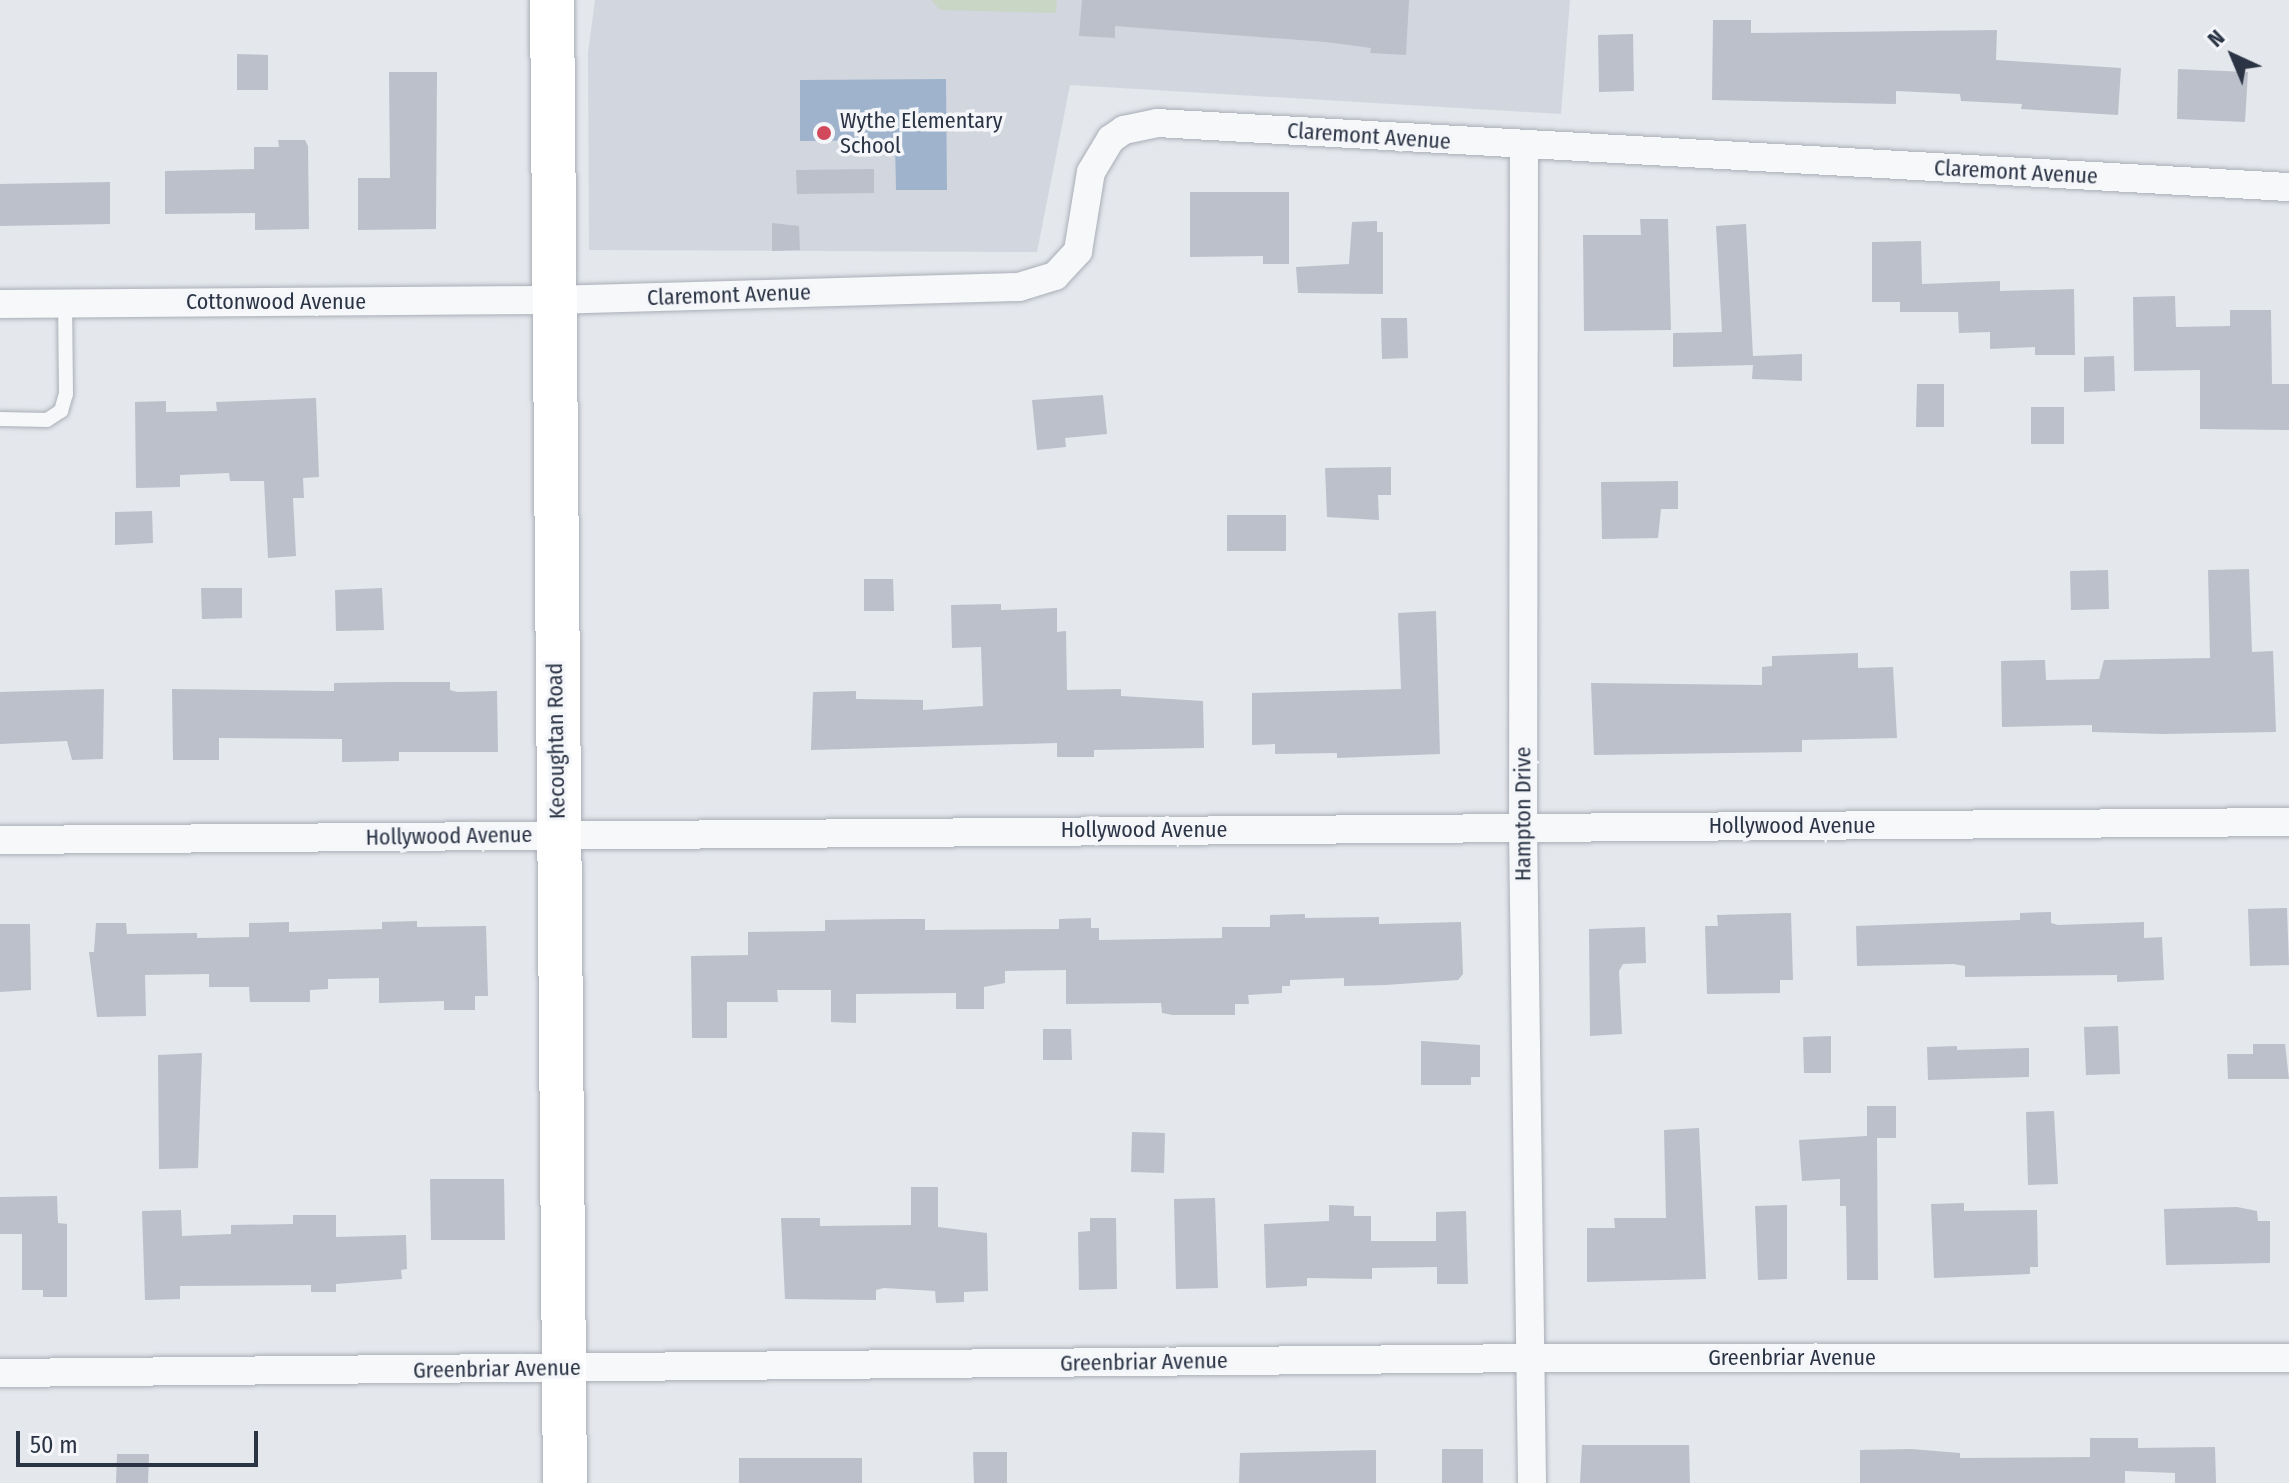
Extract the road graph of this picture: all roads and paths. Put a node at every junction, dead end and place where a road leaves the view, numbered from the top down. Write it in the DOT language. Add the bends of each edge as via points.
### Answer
graph roads {
  1 [pos="552,0"];
  2 [pos="1524,145"];
  3 [pos="2289,187"];
  4 [pos="551,300"];
  5 [pos="65,303"];
  6 [pos="0,304"];
  7 [pos="0,419"];
  8 [pos="2289,822"];
  9 [pos="1523,828"];
  10 [pos="557,834"];
  11 [pos="0,840"];
  12 [pos="1530,1358"];
  13 [pos="2289,1358"];
  14 [pos="564,1368"];
  15 [pos="0,1373"];
  16 [pos="565,1483"];
  17 [pos="1532,1483"];
  1 -- 4 [label="main road, Kecoughtan Road"];
  2 -- 3 [label="street, Claremont Avenue"];
  2 -- 4 [label="street, Claremont Avenue" via="1141,125 1124,130 1098,155 1078,251 1055,276 1039,283"];
  2 -- 9 [label="street, Hampton Drive"];
  4 -- 5 [label="street, Cottonwood Avenue"];
  4 -- 10 [label="main road, Kecoughtan Road"];
  5 -- 6 [label="street, Cottonwood Avenue"];
  5 -- 7 [label="lane" via="66,394 61,411 47,420"];
  8 -- 9 [label="street, Hollywood Avenue"];
  9 -- 10 [label="street, Hollywood Avenue"];
  9 -- 12 [label="street, Hampton Drive"];
  10 -- 11 [label="street, Hollywood Avenue"];
  10 -- 14 [label="main road, Kecoughtan Road"];
  12 -- 13 [label="street, Greenbriar Avenue"];
  12 -- 14 [label="street, Greenbriar Avenue"];
  12 -- 17 [label="street, Hampton Drive"];
  14 -- 15 [label="street, Greenbriar Avenue"];
  14 -- 16 [label="main road, Kecoughtan Road"];
}
